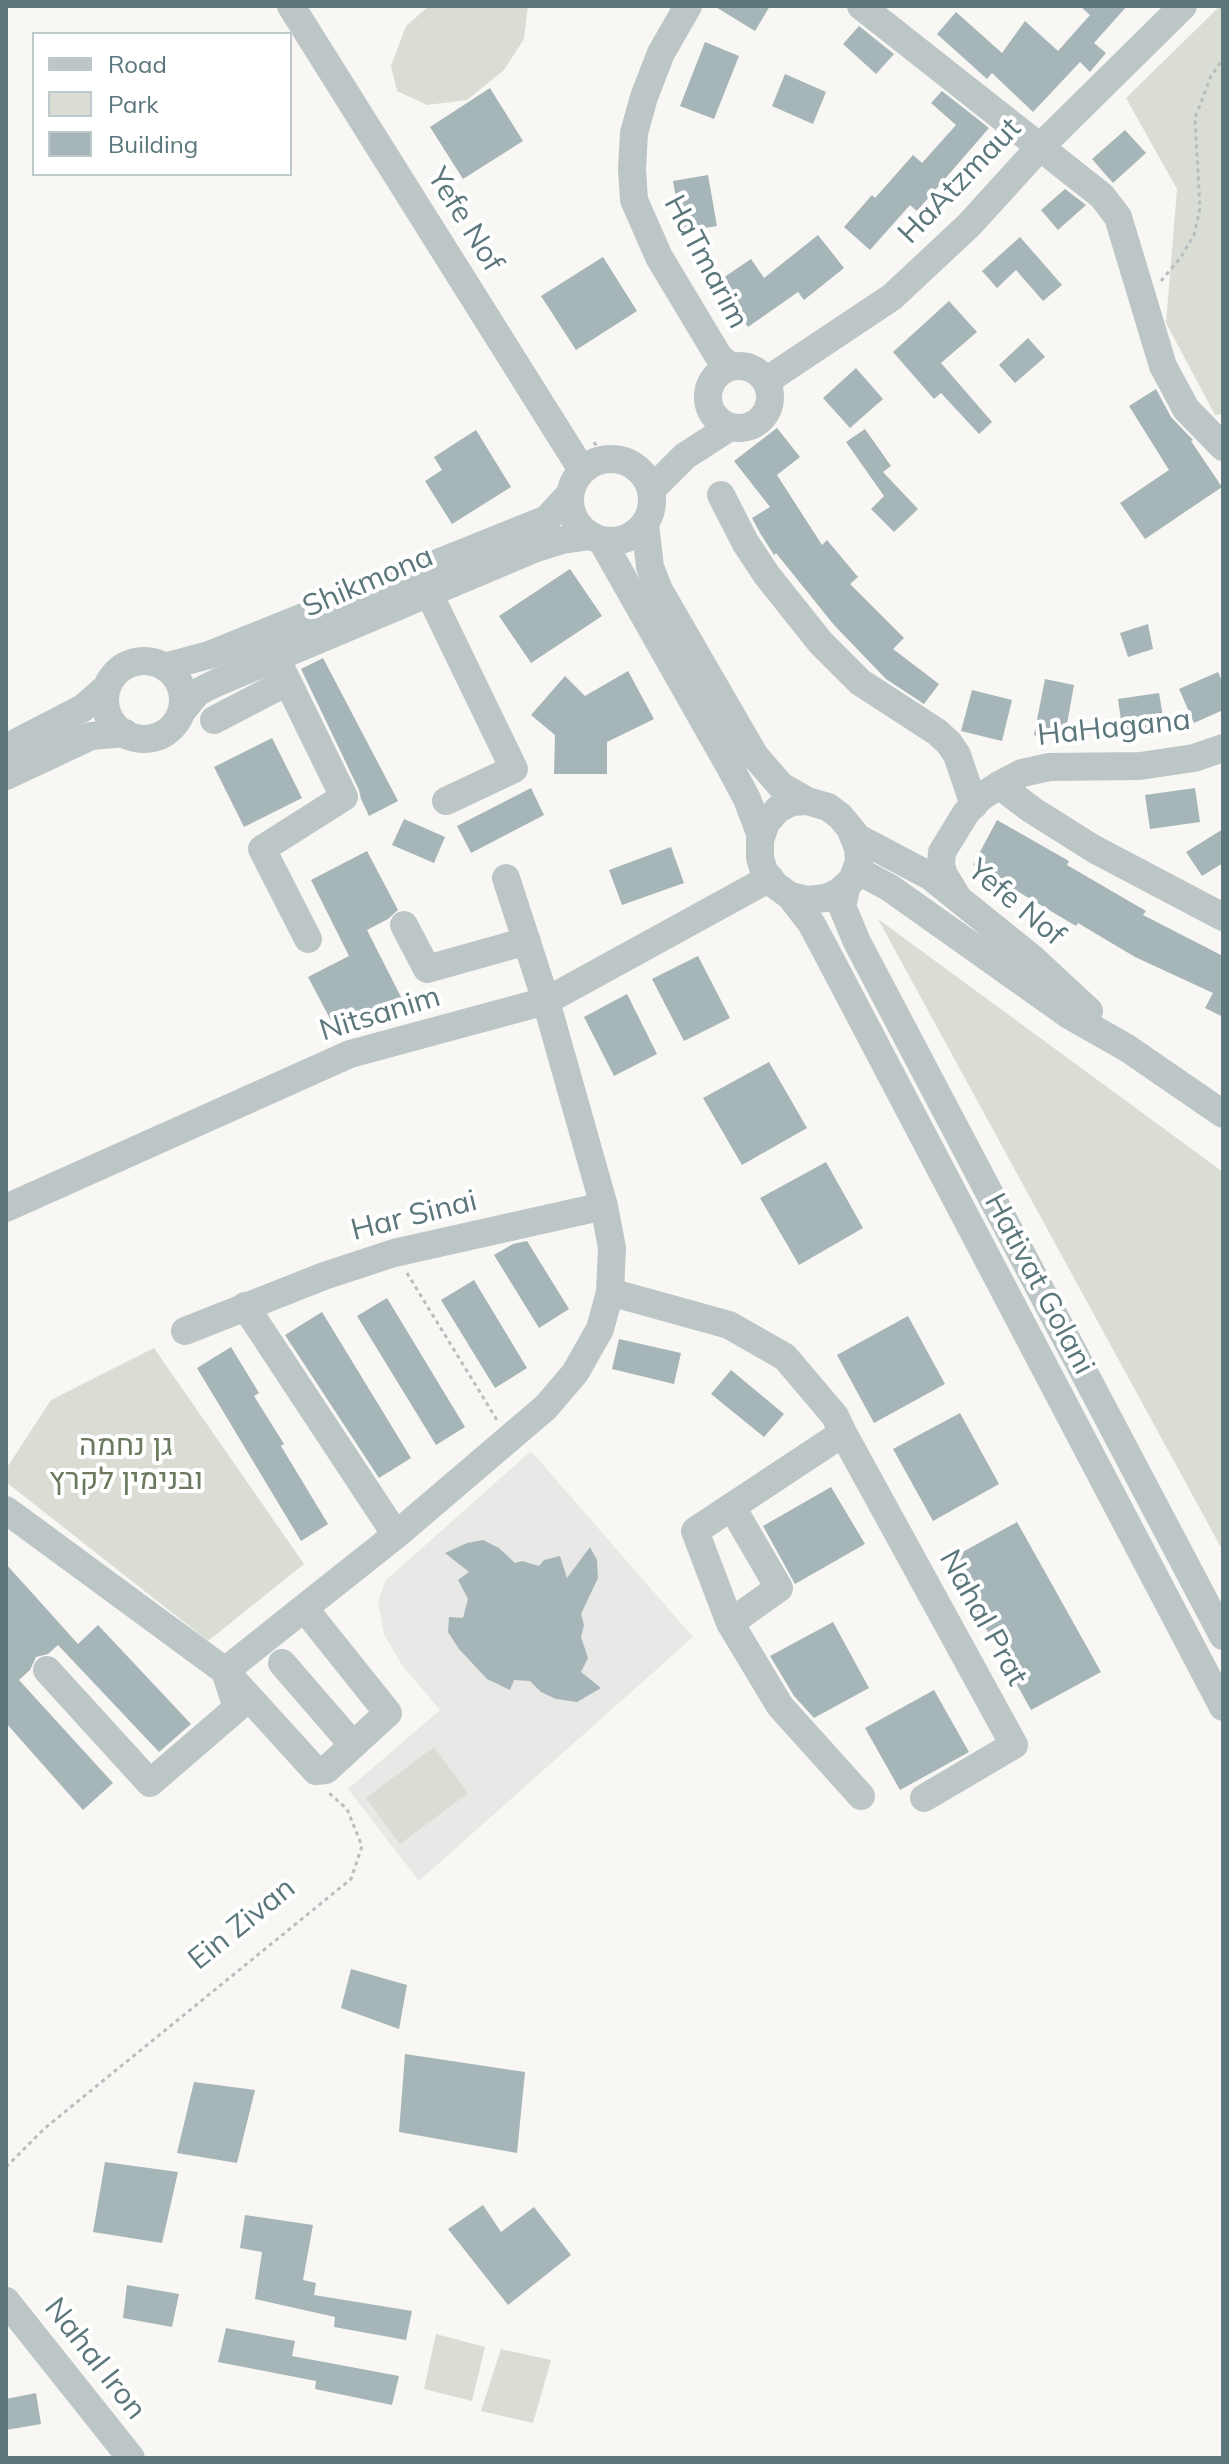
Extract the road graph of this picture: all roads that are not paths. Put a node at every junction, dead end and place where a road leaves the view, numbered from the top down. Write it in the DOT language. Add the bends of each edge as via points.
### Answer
graph roads {
  1 [pos="291,6"];
  2 [pos="688,6"];
  3 [pos="861,6"];
  4 [pos="1183,6"];
  5 [pos="1040,147"];
  6 [pos="730,366"];
  7 [pos="766,381"];
  8 [pos="720,418"];
  9 [pos="1223,447"];
  10 [pos="646,481"];
  11 [pos="576,483"];
  12 [pos="721,495"];
  13 [pos="645,524"];
  14 [pos="596,539"];
  15 [pos="423,582"];
  16 [pos="164,667"];
  17 [pos="281,670"];
  18 [pos="107,687"];
  19 [pos="182,711"];
  20 [pos="214,720"];
  21 [pos="125,733"];
  22 [pos="6,748"];
  23 [pos="1223,748"];
  24 [pos="6,776"];
  25 [pos="999,785"];
  26 [pos="446,801"];
  27 [pos="807,801"];
  28 [pos="974,805"];
  29 [pos="850,828"];
  30 [pos="951,834"];
  31 [pos="761,836"];
  32 [pos="889,852"];
  33 [pos="506,878"];
  34 [pos="851,879"];
  35 [pos="780,887"];
  36 [pos="958,898"];
  37 [pos="1223,917"];
  38 [pos="404,925"];
  39 [pos="308,939"];
  40 [pos="527,941"];
  41 [pos="546,1001"];
  42 [pos="1127,1048"];
  43 [pos="1223,1114"];
  44 [pos="604,1206"];
  45 [pos="6,1208"];
  46 [pos="610,1292"];
  47 [pos="245,1306"];
  48 [pos="185,1331"];
  49 [pos="843,1433"];
  50 [pos="732,1507"];
  51 [pos="6,1510"];
  52 [pos="396,1535"];
  53 [pos="304,1608"];
  54 [pos="730,1623"];
  55 [pos="1223,1636"];
  56 [pos="282,1663"];
  57 [pos="47,1670"];
  58 [pos="225,1671"];
  59 [pos="1223,1707"];
  60 [pos="353,1745"];
  61 [pos="861,1796"];
  62 [pos="924,1798"];
  63 [pos="6,2301"];
  64 [pos="131,2458"];
  1 -- 11 [label="street, Yefe Nof"];
  2 -- 6 [label="street, HaTmarim" via="661,53 637,121 634,200 659,257 719,357"];
  3 -- 5 [label="street"];
  4 -- 5 [label="street, HaAtzmaut"];
  5 -- 7 [label="street, HaAtzmaut" via="969,225 892,297"];
  5 -- 9 [label="street" via="1102,196 1118,217 1163,366 1186,409"];
  6 -- 7 [label="street" via="751,367"];
  6 -- 8 [label="street" via="708,388"];
  7 -- 8 [label="street" via="770,402 760,420 741,428"];
  8 -- 10 [label="street" via="685,456"];
  10 -- 11 [label="street" via="631,464 619,460 593,463"];
  10 -- 13 [label="street" via="651,511"];
  11 -- 14 [label="street" via="573,518"];
  11 -- 15 [label="street, Shikmona" via="547,519"];
  12 -- 28 [label="street" via="752,553 820,642 860,682 949,743"];
  13 -- 14 [label="street" via="623,540"];
  13 -- 27 [label="street" via="650,567 659,590 755,756 781,786"];
  14 -- 15 [label="street, Shikmona" via="562,540"];
  14 -- 31 [label="street" via="730,767"];
  15 -- 16 [label="street, Shikmona"];
  15 -- 17 [label="street, Shikmona"];
  15 -- 26 [label="street" via="514,769"];
  16 -- 18 [label="street" via="134,662 122,667"];
  16 -- 19 [label="street" via="182,689"];
  17 -- 19 [label="street, Shikmona" via="198,692"];
  17 -- 20 [label="street"];
  17 -- 39 [label="street" via="344,797 262,849"];
  18 -- 21 [label="street" via="107,711"];
  18 -- 22 [label="street" via="83,708"];
  19 -- 21 [label="street" via="167,732 156,737"];
  21 -- 24 [label="street" via="91,736"];
  23 -- 25 [label="street, HaHagana" via="1140,766 1049,767"];
  25 -- 28 [label="street, HaHagana"];
  25 -- 37 [label="street" via="1094,849"];
  27 -- 29 [label="street" via="828,807"];
  27 -- 31 [label="street" via="778,809"];
  28 -- 30 [label="street, HaHagana"];
  29 -- 32 [label="street, Yefe Nof"];
  29 -- 34 [label="street" via="858,848"];
  30 -- 32 [label="street" via="925,847"];
  30 -- 36 [label="street" via="941,865"];
  31 -- 35 [label="street" via="760,858"];
  32 -- 36 [label="street, Yefe Nof"];
  33 -- 40 [label="street"];
  34 -- 35 [label="street" via="826,898 807,900"];
  34 -- 42 [label="street, Yefe Nof" via="864,874 890,888 1069,1015"];
  34 -- 55 [label="street, Hativat Golani" via="842,906 857,942"];
  35 -- 41 [label="street, Nitsanim"];
  35 -- 59 [label="street, Hativat Golani" via="811,923"];
  36 -- 42 [label="street, Yefe Nof" via="1033,959"];
  38 -- 40 [label="street" via="427,969"];
  40 -- 41 [label="street"];
  41 -- 44 [label="street"];
  41 -- 45 [label="street, Nitsanim" via="350,1054"];
  42 -- 43 [label="street, Yefe Nof"];
  44 -- 46 [label="street" via="612,1248"];
  44 -- 47 [label="street, Har Sinai" via="394,1253"];
  46 -- 49 [label="street, Nahal Prat" via="729,1325 785,1357"];
  46 -- 52 [label="street" via="600,1329 575,1373 546,1407"];
  47 -- 48 [label="street, Har Sinai"];
  47 -- 52 [label="street"];
  49 -- 50 [label="street"];
  49 -- 62 [label="street, Nahal Prat" via="1014,1745"];
  50 -- 54 [label="street" via="695,1531"];
  50 -- 54 [label="street" via="779,1588"];
  51 -- 58 [label="street"];
  52 -- 53 [label="street"];
  53 -- 58 [label="street"];
  53 -- 60 [label="street" via="388,1713"];
  54 -- 61 [label="street" via="780,1706"];
  56 -- 60 [label="street"];
  57 -- 58 [label="street" via="150,1783 237,1708"];
  58 -- 60 [label="street" via="316,1771 326,1770"];
  63 -- 64 [label="street, Nahal Iron"];
}
